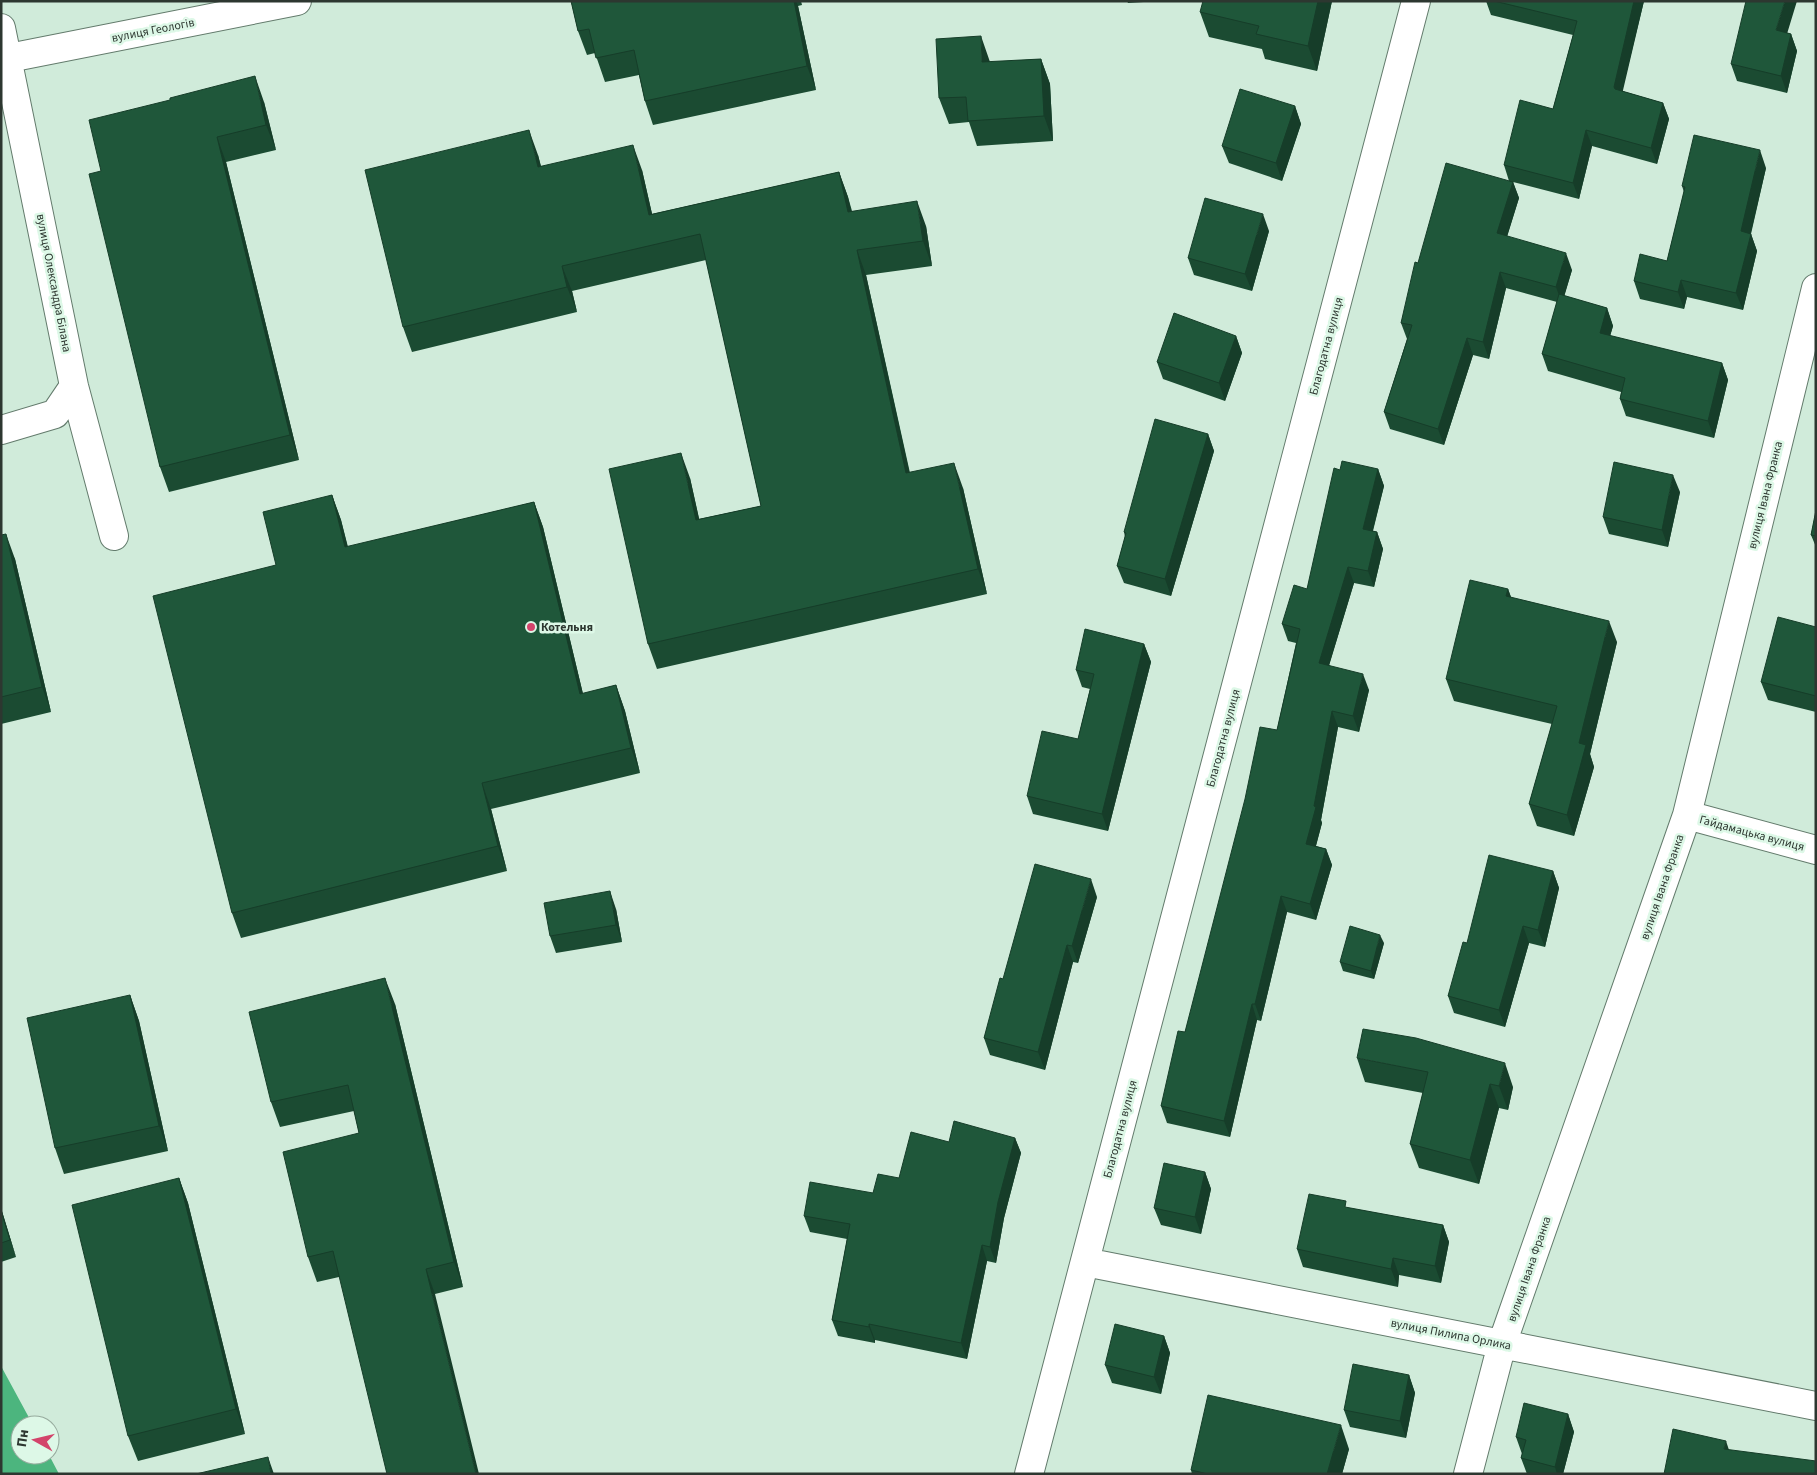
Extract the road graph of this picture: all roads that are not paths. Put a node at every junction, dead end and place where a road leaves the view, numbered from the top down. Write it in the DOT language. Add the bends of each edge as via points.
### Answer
graph roads {
  1 [pos="297,1"];
  2 [pos="1416,1"];
  3 [pos="1,28"];
  4 [pos="8,58"];
  5 [pos="1816,288"];
  6 [pos="74,386"];
  7 [pos="1,430"];
  8 [pos="114,536"];
  9 [pos="1687,815"];
  10 [pos="1816,850"];
  11 [pos="1086,1262"];
  12 [pos="1502,1344"];
  13 [pos="1816,1406"];
  14 [pos="1029,1474"];
  15 [pos="1468,1474"];
  1 -- 4 [label="street, вулиця Геологів"];
  2 -- 11 [label="street, Благодатна вулиця"];
  3 -- 4 [label="street, вулиця Олександра Білана"];
  4 -- 6 [label="street, вулиця Олександра Білана"];
  5 -- 9 [label="street, вулиця Івана Франка"];
  6 -- 7 [label="street" via="55,414"];
  6 -- 8 [label="street, вулиця Олександра Білана"];
  9 -- 10 [label="street, Гайдамацька вулиця"];
  9 -- 12 [label="street, вулиця Івана Франка"];
  11 -- 12 [label="street, вулиця Пилипа Орлика"];
  11 -- 14 [label="street, Благодатна вулиця"];
  12 -- 13 [label="street, вулиця Пилипа Орлика"];
  12 -- 15 [label="street, вулиця Івана Франка"];
}
